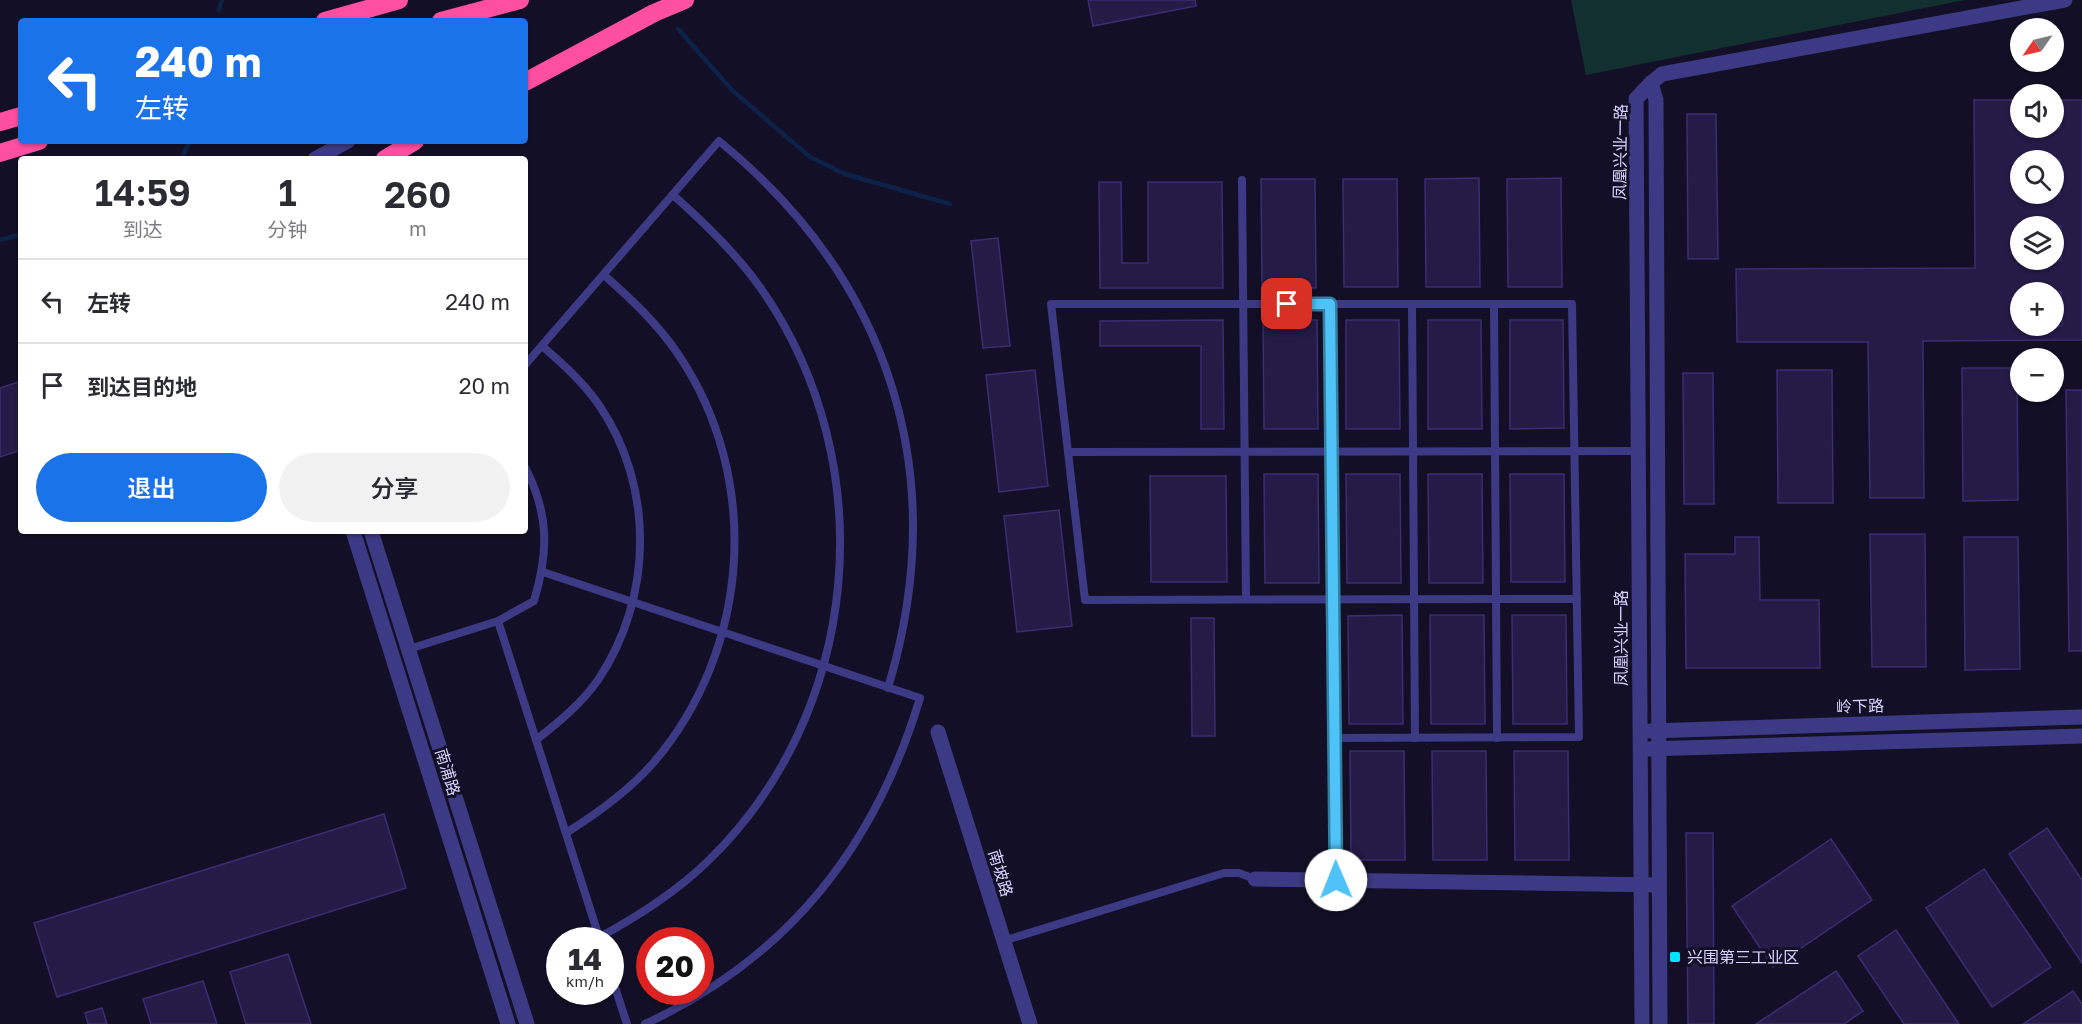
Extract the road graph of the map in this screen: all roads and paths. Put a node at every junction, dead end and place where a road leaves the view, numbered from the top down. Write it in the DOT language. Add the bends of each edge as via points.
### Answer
graph roads {
  1 [pos="399,0"];
  2 [pos="520,0"];
  3 [pos="685,0"];
  4 [pos="2065,0"];
  5 [pos="336,18"];
  6 [pos="452,18"];
  7 [pos="528,80"];
  8 [pos="1651,83"];
  9 [pos="18,117"];
  10 [pos="0,122"];
  11 [pos="29,144"];
  12 [pos="342,144"];
  13 [pos="410,144"];
  14 [pos="0,153"];
  15 [pos="320,156"];
  16 [pos="390,156"];
  17 [pos="1242,180"];
  18 [pos="673,195"];
  19 [pos="603,275"];
  20 [pos="1243,304"];
  21 [pos="1330,304"];
  22 [pos="1412,304"];
  23 [pos="1494,304"];
  24 [pos="542,346"];
  25 [pos="528,362"];
  26 [pos="1413,451"];
  27 [pos="1495,451"];
  28 [pos="1575,451"];
  29 [pos="1638,451"];
  30 [pos="1068,452"];
  31 [pos="1244,452"];
  32 [pos="1331,452"];
  33 [pos="528,473"];
  34 [pos="354,534"];
  35 [pos="372,534"];
  36 [pos="543,572"];
  37 [pos="1246,599"];
  38 [pos="1333,599"];
  39 [pos="1414,599"];
  40 [pos="1496,599"];
  41 [pos="1577,599"];
  42 [pos="633,603"];
  43 [pos="498,621"];
  44 [pos="723,633"];
  45 [pos="409,649"];
  46 [pos="824,666"];
  47 [pos="888,688"];
  48 [pos="2082,717"];
  49 [pos="1658,730"];
  50 [pos="1639,731"];
  51 [pos="938,732"];
  52 [pos="2082,736"];
  53 [pos="1334,738"];
  54 [pos="1415,738"];
  55 [pos="1497,738"];
  56 [pos="536,740"];
  57 [pos="1658,748"];
  58 [pos="1640,749"];
  59 [pos="566,833"];
  60 [pos="1255,879"];
  61 [pos="1336,880"];
  62 [pos="1641,885"];
  63 [pos="1659,885"];
  64 [pos="596,927"];
  65 [pos="619,927"];
  66 [pos="1003,941"];
  67 [pos="621,1005"];
  68 [pos="508,1024"];
  69 [pos="527,1024"];
  70 [pos="627,1024"];
  71 [pos="645,1024"];
  72 [pos="1030,1024"];
  73 [pos="1642,1024"];
  74 [pos="1660,1024"];
  1 -- 5 [label="highway"];
  2 -- 6 [label="highway"];
  3 -- 7 [label="highway"];
  4 -- 8 [label="street" via="1662,74"];
  8 -- 29 [label="street, 凤凰兴业一路" via="1636,99"];
  8 -- 49 [label="street" via="1656,100"];
  9 -- 10 [label="highway"];
  11 -- 14 [label="highway"];
  12 -- 15 [label="street"];
  13 -- 16 [label="highway"];
  17 -- 20 [label="lane"];
  18 -- 19 [label="lane"];
  18 -- 46 [label="lane" via="721,240 762,291 796,348 820,409 836,472 842,538 838,604"];
  18 -- 47 [label="lane" via="719,141 770,186 815,237 846,284 881,356 901,420 912,499 910,589"];
  19 -- 24 [label="lane"];
  19 -- 44 [label="lane" via="656,325 678,354 712,418 724,453 733,507 735,561"];
  20 -- 21 [label="lane"];
  20 -- 30 [label="lane" via="1051,304"];
  20 -- 31 [label="lane"];
  21 -- 22 [label="lane"];
  21 -- 32 [label="lane"];
  22 -- 23 [label="lane"];
  22 -- 26 [label="lane"];
  23 -- 27 [label="lane"];
  23 -- 28 [label="lane" via="1572,304"];
  24 -- 25 [label="lane"];
  24 -- 42 [label="lane" via="573,373 599,405 619,441 633,480 640,552"];
  26 -- 27 [label="lane"];
  26 -- 32 [label="lane"];
  26 -- 39 [label="lane"];
  27 -- 28 [label="lane"];
  27 -- 40 [label="lane"];
  28 -- 29 [label="lane"];
  28 -- 41 [label="lane"];
  29 -- 50 [label="street, 凤凰兴业一路"];
  30 -- 31 [label="lane"];
  30 -- 37 [label="lane" via="1084,600"];
  31 -- 32 [label="lane"];
  31 -- 37 [label="lane"];
  32 -- 38 [label="lane"];
  33 -- 36 [label="lane" via="543,514"];
  34 -- 68 [label="street, 南浦路"];
  35 -- 45 [label="street, 南浦路"];
  36 -- 42 [label="lane"];
  36 -- 43 [label="lane" via="534,601"];
  37 -- 38 [label="lane"];
  38 -- 39 [label="lane"];
  38 -- 53 [label="lane"];
  39 -- 40 [label="lane"];
  39 -- 54 [label="lane"];
  40 -- 41 [label="lane"];
  40 -- 55 [label="lane"];
  41 -- 55 [label="lane" via="1579,737"];
  42 -- 44 [label="lane"];
  42 -- 56 [label="lane" via="619,643 597,680 569,713"];
  43 -- 45 [label="lane"];
  43 -- 56 [label="lane"];
  44 -- 46 [label="lane"];
  44 -- 59 [label="lane" via="695,702 653,763 626,790"];
  45 -- 69 [label="street, 南浦路"];
  46 -- 47 [label="lane"];
  46 -- 65 [label="lane" via="801,729 750,813 682,884"];
  47 -- 71 [label="lane" via="920,698 887,788 838,869 788,927 759,952 697,997"];
  48 -- 49 [label="street, 岭下路"];
  49 -- 50 [label="street, 岭下路"];
  49 -- 57 [label="street"];
  50 -- 58 [label="street, 凤凰兴业一路"];
  51 -- 66 [label="street, 南坡路"];
  52 -- 57 [label="street"];
  53 -- 54 [label="lane"];
  53 -- 61 [label="lane"];
  54 -- 55 [label="lane"];
  56 -- 59 [label="lane"];
  57 -- 58 [label="street"];
  57 -- 63 [label="street"];
  58 -- 62 [label="street, 凤凰兴业一路"];
  59 -- 64 [label="lane"];
  60 -- 61 [label="street"];
  60 -- 66 [label="lane" via="1224,873"];
  61 -- 62 [label="street"];
  62 -- 63 [label="street"];
  62 -- 73 [label="street, 凤凰兴业一路"];
  63 -- 74 [label="street"];
  66 -- 72 [label="street, 南坡路"];
  67 -- 70 [label="lane"];
}
